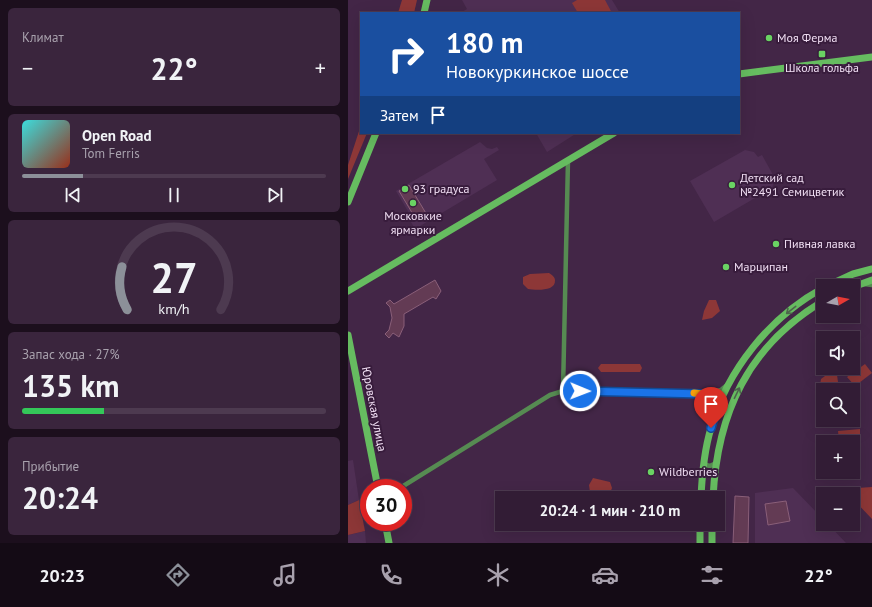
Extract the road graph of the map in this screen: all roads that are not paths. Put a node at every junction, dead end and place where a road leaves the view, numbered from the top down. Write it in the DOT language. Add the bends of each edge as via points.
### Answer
graph roads {
  1 [pos="427,0"];
  2 [pos="424,12"];
  3 [pos="872,57"];
  4 [pos="740,74"];
  5 [pos="376,134"];
  6 [pos="612,134"];
  7 [pos="568,160"];
  8 [pos="348,202"];
  9 [pos="872,268"];
  10 [pos="843,279"];
  11 [pos="872,280"];
  12 [pos="860,284"];
  13 [pos="872,285"];
  14 [pos="860,286"];
  15 [pos="348,292"];
  16 [pos="816,292"];
  17 [pos="816,306"];
  18 [pos="348,335"];
  19 [pos="729,384"];
  20 [pos="564,391"];
  21 [pos="703,394"];
  22 [pos="716,412"];
  23 [pos="704,460"];
  24 [pos="716,462"];
  25 [pos="376,479"];
  26 [pos="412,481"];
  27 [pos="702,491"];
  28 [pos="714,491"];
  29 [pos="387,531"];
  30 [pos="700,531"];
  31 [pos="712,531"];
  32 [pos="389,543"];
  33 [pos="700,543"];
  34 [pos="712,543"];
  1 -- 2 [label="street"];
  3 -- 4 [label="street"];
  5 -- 8 [label="street"];
  6 -- 7 [label="street"];
  7 -- 15 [label="street"];
  7 -- 20 [label="street"];
  9 -- 10 [label="street"];
  11 -- 12 [label="street"];
  13 -- 14 [label="street"];
  16 -- 19 [label="street, one-way" via="772,326 745,358"];
  24 -- 17 [label="street, one-way" via="727,416 751,368 779,335"];
  18 -- 25 [label="street, Юровская улица"];
  19 -- 21 [label="street" via="721,390"];
  19 -- 22 [label="street"];
  20 -- 21 [label="street"];
  20 -- 26 [label="street" via="550,395"];
  21 -- 22 [label="street" via="712,398"];
  22 -- 23 [label="street"];
  23 -- 24 [label="street" via="706,465 710,466"];
  23 -- 27 [label="street"];
  24 -- 28 [label="street"];
  29 -- 32 [label="street"];
  30 -- 33 [label="street"];
  31 -- 34 [label="street"];
}
